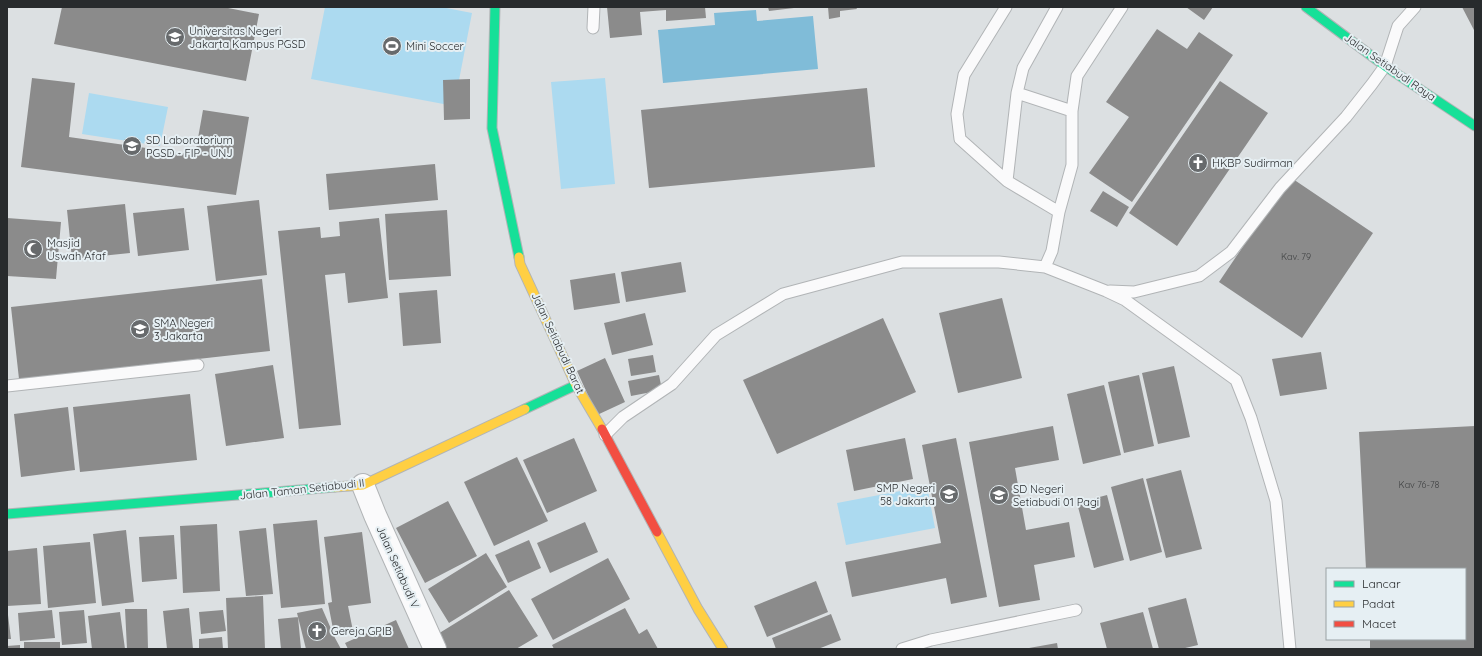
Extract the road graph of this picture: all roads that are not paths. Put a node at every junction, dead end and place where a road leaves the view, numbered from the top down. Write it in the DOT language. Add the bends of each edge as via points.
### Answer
graph roads {
  1 [pos="493,7"];
  2 [pos="594,7"];
  3 [pos="1006,7"];
  4 [pos="1057,7"];
  5 [pos="1122,7"];
  6 [pos="1306,7"];
  7 [pos="1416,7"];
  8 [pos="593,28"];
  9 [pos="1385,66"];
  10 [pos="1017,93"];
  11 [pos="1072,111"];
  12 [pos="1475,113"];
  13 [pos="1464,118"];
  14 [pos="1475,126"];
  15 [pos="1008,181"];
  16 [pos="1059,212"];
  17 [pos="1045,267"];
  18 [pos="1106,291"];
  19 [pos="198,365"];
  20 [pos="576,385"];
  21 [pos="7,386"];
  22 [pos="605,435"];
  23 [pos="364,485"];
  24 [pos="7,514"];
  25 [pos="1076,610"];
  26 [pos="426,646"];
  27 [pos="723,649"];
  28 [pos="902,649"];
  29 [pos="1290,649"];
  1 -- 20 [label="street, Jalan Setiabudi Barat" via="492,128 520,264"];
  2 -- 8 [label="lane"];
  3 -- 15 [label="lane" via="964,75 957,114 960,139"];
  4 -- 10 [label="lane" via="1023,68"];
  5 -- 11 [label="lane" via="1077,76"];
  6 -- 9 [label="street, Jalan Setiabudi Raya"];
  7 -- 9 [label="lane" via="1398,26"];
  9 -- 13 [label="street, Jalan Setiabudi Raya"];
  9 -- 18 [label="lane" via="1346,117 1280,188 1231,252 1199,276 1134,292"];
  10 -- 11 [label="lane"];
  10 -- 15 [label="lane"];
  11 -- 16 [label="lane" via="1072,165"];
  12 -- 13 [label="lane"];
  13 -- 14 [label="street, Jalan Setiabudi Raya"];
  15 -- 16 [label="lane"];
  16 -- 17 [label="lane" via="1052,251"];
  17 -- 18 [label="lane"];
  17 -- 22 [label="lane" via="999,262 902,262 783,294 716,335 672,384 623,417"];
  18 -- 29 [label="lane" via="1125,300 1236,380 1251,418 1276,501"];
  19 -- 21 [label="lane"];
  20 -- 22 [label="street, Jalan Setiabudi Barat"];
  20 -- 23 [label="street, Jalan Taman Setiabudi II"];
  22 -- 27 [label="street, Jalan Setiabudi Barat" via="698,609"];
  23 -- 24 [label="street, Jalan Taman Setiabudi II"];
  23 -- 26 [label="street, Jalan Setiabudi V"];
  25 -- 28 [label="lane" via="931,640"];
}
